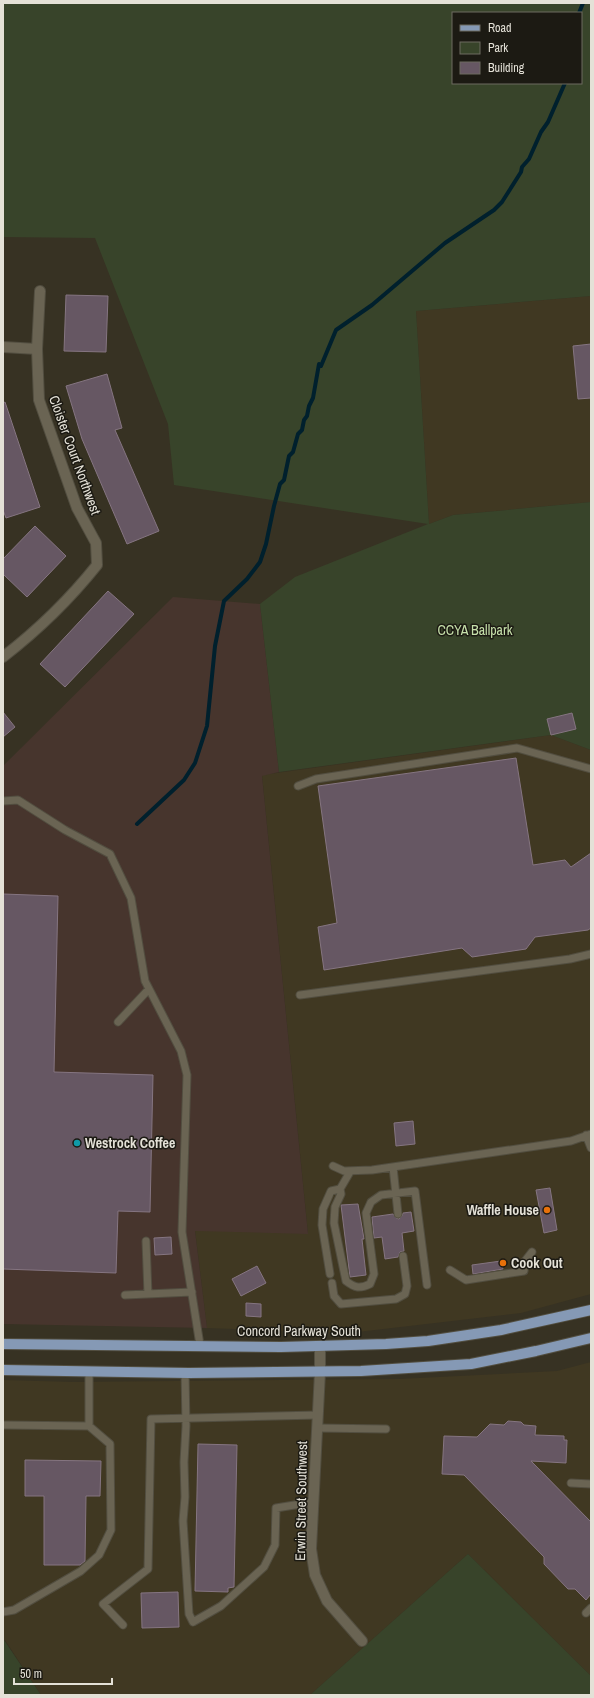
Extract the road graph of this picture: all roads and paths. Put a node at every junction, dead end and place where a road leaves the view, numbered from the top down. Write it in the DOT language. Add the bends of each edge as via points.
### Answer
graph roads {
  1 [pos="40,291"];
  2 [pos="3,347"];
  3 [pos="37,349"];
  4 [pos="3,657"];
  5 [pos="591,769"];
  6 [pos="298,786"];
  7 [pos="3,801"];
  8 [pos="591,954"];
  9 [pos="149,989"];
  10 [pos="300,995"];
  11 [pos="118,1022"];
  12 [pos="589,1134"];
  13 [pos="591,1148"];
  14 [pos="333,1166"];
  15 [pos="393,1168"];
  16 [pos="350,1172"];
  17 [pos="340,1189"];
  18 [pos="396,1194"];
  19 [pos="398,1214"];
  20 [pos="146,1241"];
  21 [pos="532,1252"];
  22 [pos="402,1256"];
  23 [pos="450,1270"];
  24 [pos="330,1274"];
  25 [pos="332,1283"];
  26 [pos="428,1285"];
  27 [pos="192,1292"];
  28 [pos="148,1294"];
  29 [pos="125,1295"];
  30 [pos="591,1310"];
  31 [pos="591,1338"];
  32 [pos="3,1344"];
  33 [pos="200,1345"];
  34 [pos="320,1346"];
  35 [pos="3,1370"];
  36 [pos="89,1371"];
  37 [pos="185,1372"];
  38 [pos="320,1372"];
  39 [pos="318,1415"];
  40 [pos="186,1419"];
  41 [pos="3,1425"];
  42 [pos="89,1426"];
  43 [pos="317,1428"];
  44 [pos="386,1429"];
  45 [pos="571,1483"];
  46 [pos="591,1484"];
  47 [pos="313,1502"];
  48 [pos="3,1612"];
  49 [pos="123,1626"];
  50 [pos="362,1641"];
  1 -- 3 [label="street, Cloister Court Northwest"];
  2 -- 3 [label="street"];
  3 -- 4 [label="street, Cloister Court Northwest" via="39,400 77,508 96,543 97,565 47,620"];
  5 -- 6 [label="lane" via="517,748 316,779"];
  7 -- 9 [label="lane" via="18,800 65,830 110,854 131,898 145,981"];
  8 -- 10 [label="lane" via="570,959"];
  9 -- 11 [label="lane"];
  9 -- 27 [label="lane" via="181,1051 187,1075 182,1232"];
  12 -- 13 [label="lane"];
  12 -- 15 [label="lane" via="571,1141"];
  14 -- 16 [label="lane"];
  15 -- 16 [label="lane"];
  15 -- 18 [label="lane"];
  16 -- 17 [label="lane"];
  17 -- 18 [label="lane" via="334,1223 346,1281 354,1287 362,1288 370,1284 374,1274 366,1213 371,1202 381,1195"];
  17 -- 24 [label="lane" via="331,1191 323,1209 322,1225"];
  18 -- 19 [label="lane"];
  18 -- 26 [label="lane" via="415,1191"];
  20 -- 28 [label="lane"];
  21 -- 23 [label="lane" via="525,1261 524,1271 466,1280"];
  22 -- 25 [label="lane" via="406,1294 396,1299 342,1304 334,1296"];
  27 -- 28 [label="lane"];
  27 -- 33 [label="lane"];
  28 -- 29 [label="lane"];
  30 -- 34 [label="main road, Concord Parkway South" via="501,1330 428,1341"];
  31 -- 38 [label="main road" via="471,1364"];
  32 -- 33 [label="main road, Concord Parkway South"];
  33 -- 34 [label="main road, Concord Parkway South"];
  34 -- 38 [label="street, Erwin Street Southwest"];
  35 -- 36 [label="main road"];
  36 -- 37 [label="main road"];
  36 -- 42 [label="lane"];
  37 -- 38 [label="main road"];
  37 -- 40 [label="lane"];
  38 -- 39 [label="street, Erwin Street Southwest"];
  39 -- 40 [label="lane"];
  39 -- 43 [label="street, Erwin Street Southwest"];
  40 -- 47 [label="lane" via="183,1521 189,1614 192,1622 222,1606 264,1566 275,1545 276,1508"];
  40 -- 49 [label="lane" via="151,1419 148,1569 103,1604"];
  41 -- 42 [label="lane"];
  42 -- 48 [label="lane" via="110,1444 111,1530 99,1555 81,1571 14,1610"];
  43 -- 44 [label="lane"];
  43 -- 47 [label="street, Erwin Street Southwest"];
  45 -- 46 [label="lane"];
  47 -- 50 [label="street, Erwin Street Southwest" via="312,1549 315,1575 327,1601"];
}
